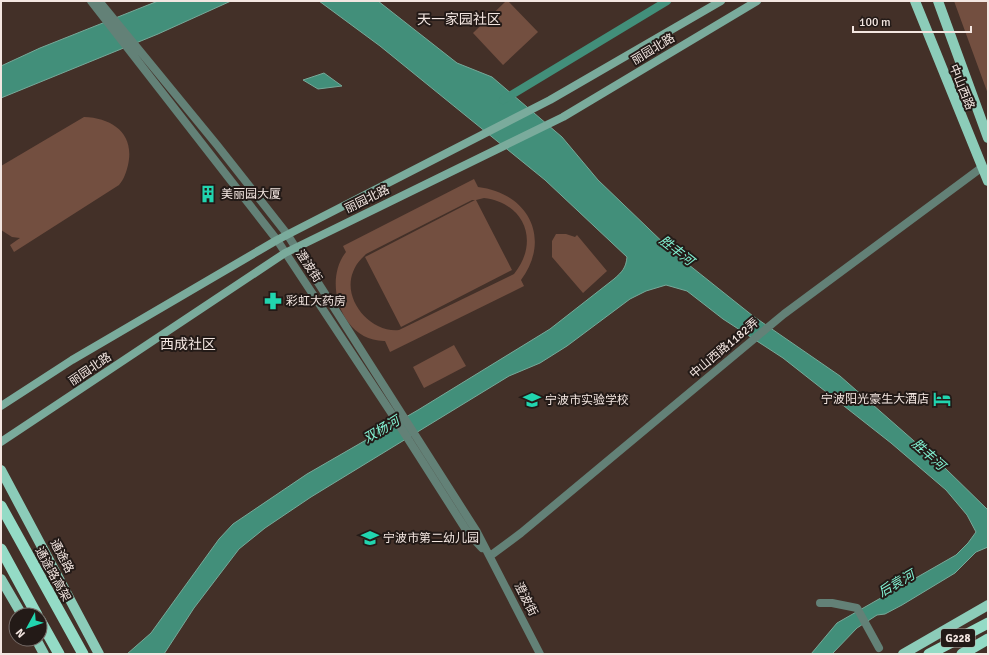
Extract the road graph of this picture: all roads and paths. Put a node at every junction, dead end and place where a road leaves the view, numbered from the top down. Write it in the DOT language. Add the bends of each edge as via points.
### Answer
graph roads {
  1 [pos="91,1"];
  2 [pos="99,1"];
  3 [pos="722,1"];
  4 [pos="757,1"];
  5 [pos="915,1"];
  6 [pos="938,1"];
  7 [pos="104,12"];
  8 [pos="134,48"];
  9 [pos="988,138"];
  10 [pos="982,168"];
  11 [pos="988,181"];
  12 [pos="287,234"];
  13 [pos="277,240"];
  14 [pos="295,248"];
  15 [pos="285,253"];
  16 [pos="1,406"];
  17 [pos="398,415"];
  18 [pos="1,442"];
  19 [pos="1,470"];
  20 [pos="1,506"];
  21 [pos="1,549"];
  22 [pos="490,556"];
  23 [pos="1,579"];
  24 [pos="820,603"];
  25 [pos="988,605"];
  26 [pos="17,607"];
  27 [pos="33,607"];
  28 [pos="988,623"];
  29 [pos="48,634"];
  30 [pos="988,639"];
  31 [pos="879,648"];
  32 [pos="59,654"];
  33 [pos="83,654"];
  34 [pos="99,654"];
  35 [pos="540,654"];
  36 [pos="902,654"];
  37 [pos="928,654"];
  38 [pos="962,654"];
  1 -- 7 [label="street, 澄波街"];
  2 -- 7 [label="street, 澄波街"];
  3 -- 12 [label="main road, 丽园北路" via="550,100"];
  4 -- 14 [label="main road, 丽园北路" via="563,117"];
  5 -- 10 [label="main road, 中山西路"];
  6 -- 9 [label="main road, 中山西路"];
  7 -- 8 [label="street, 澄波街"];
  8 -- 12 [label="street, 澄波街"];
  8 -- 13 [label="street, 澄波街"];
  10 -- 11 [label="main road, 中山西路"];
  10 -- 22 [label="street, 中山西路1182弄" via="784,314"];
  12 -- 13 [label="main road, 丽园北路"];
  12 -- 14 [label="street, 澄波街"];
  13 -- 15 [label="street, 澄波街"];
  13 -- 16 [label="main road, 丽园北路" via="72,360"];
  14 -- 15 [label="main road, 丽园北路"];
  14 -- 17 [label="street, 澄波街"];
  15 -- 17 [label="street, 澄波街"];
  15 -- 18 [label="main road, 丽园北路"];
  17 -- 22 [label="street, 澄波街"];
  19 -- 34 [label="main road, 通途路"];
  20 -- 33 [label="highway, 通途路高架"];
  21 -- 27 [label="highway"];
  22 -- 35 [label="street, 澄波街"];
  23 -- 26 [label="main road"];
  24 -- 31 [label="street" via="857,608"];
  25 -- 36 [label="main road"];
  28 -- 37 [label="highway, G228"];
  29 -- 32 [label="highway"];
  30 -- 38 [label="highway, G228"];
}
